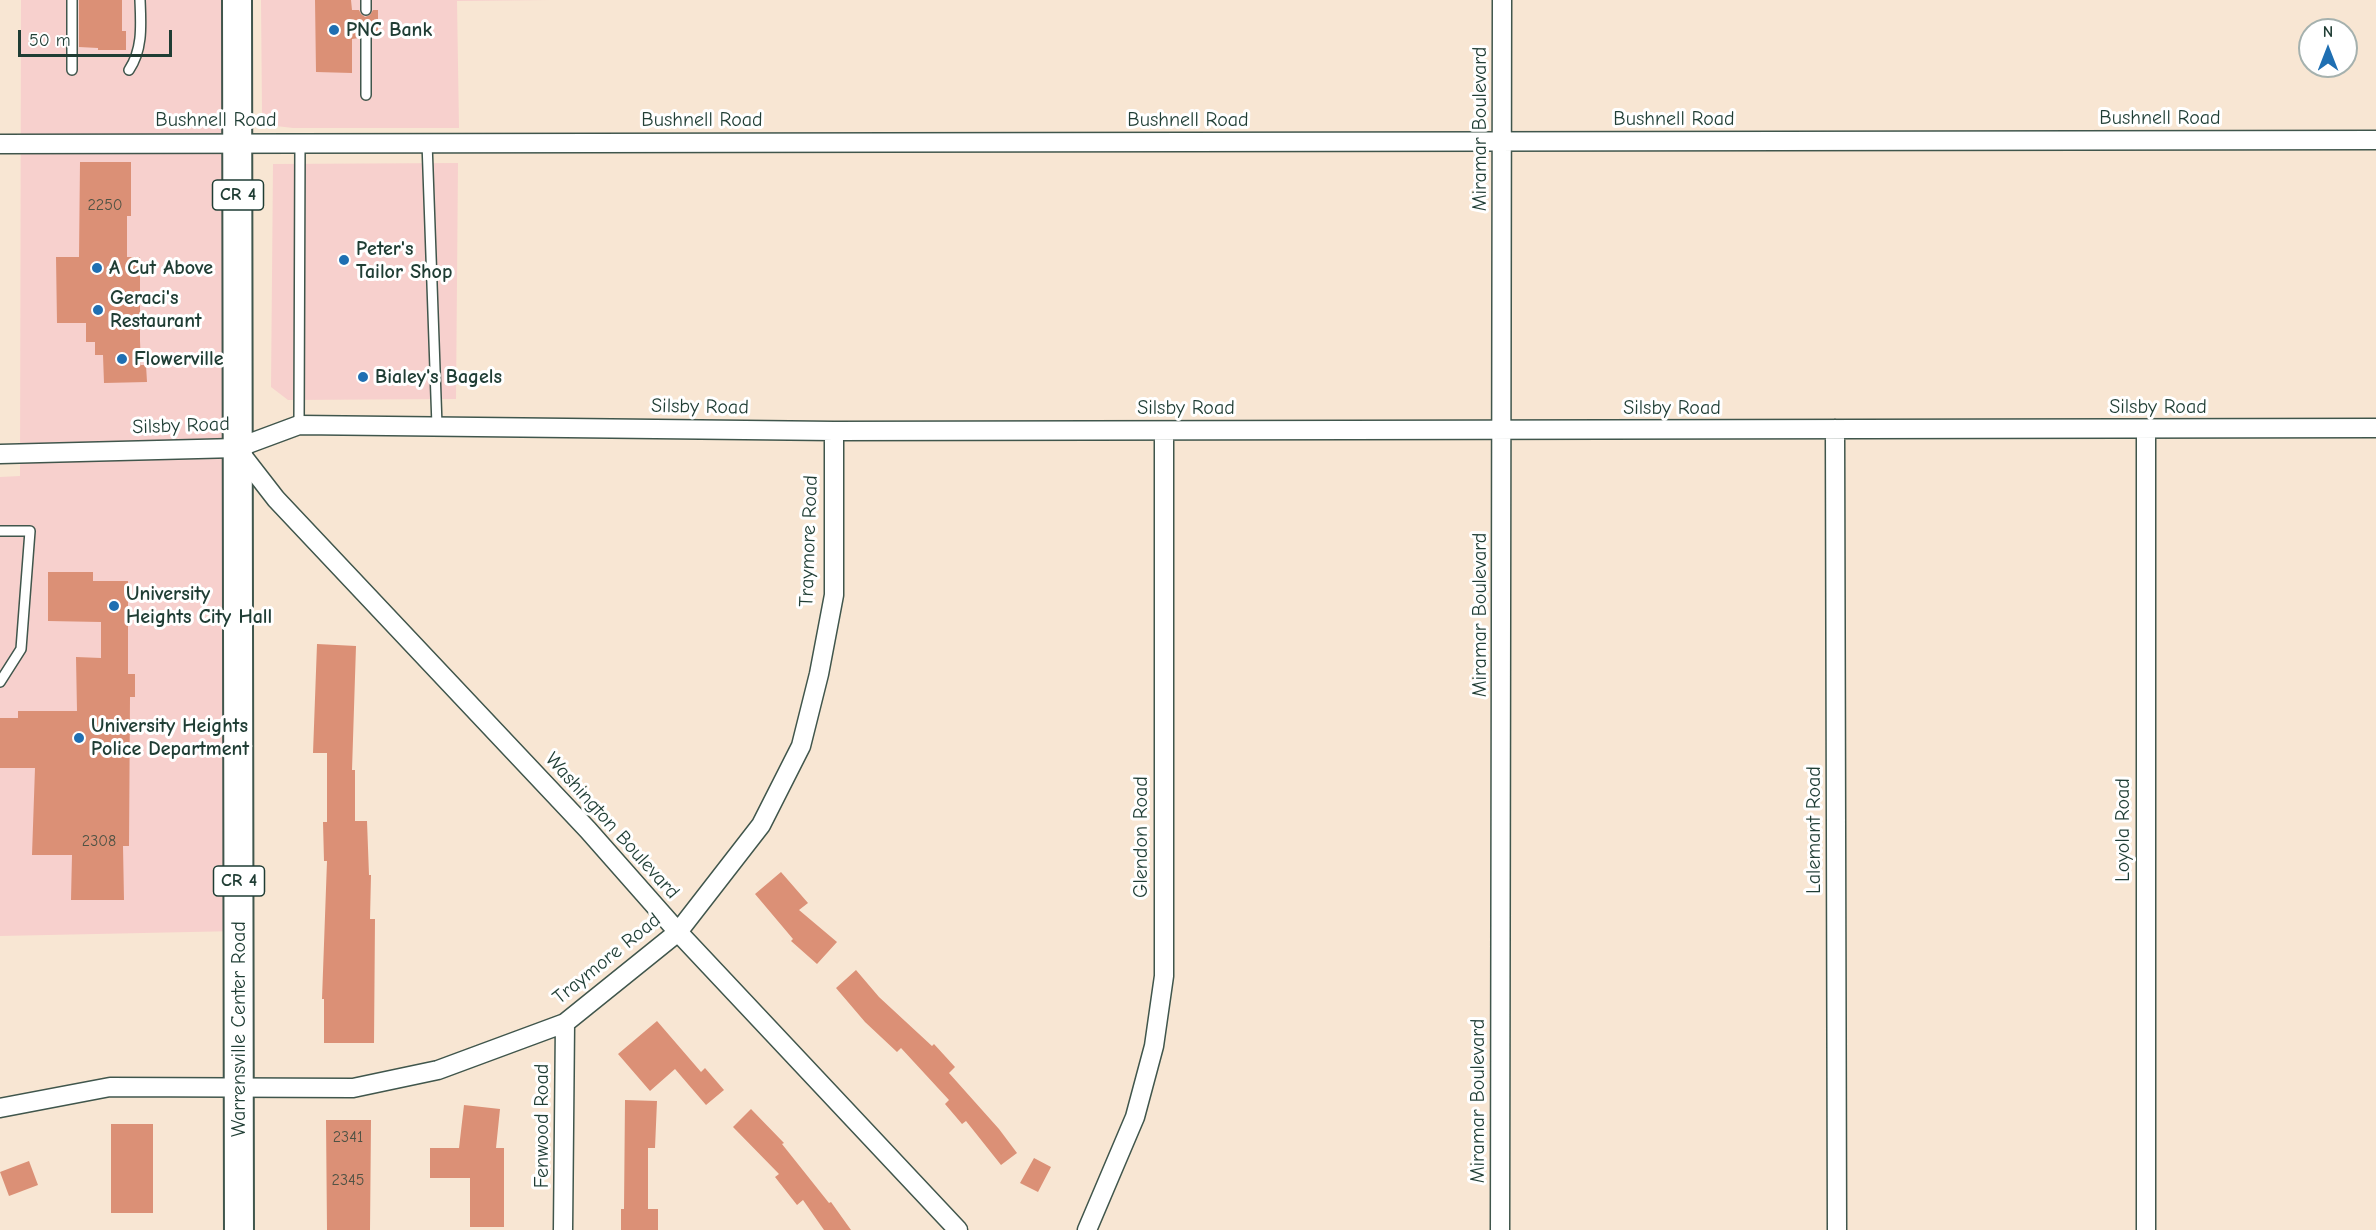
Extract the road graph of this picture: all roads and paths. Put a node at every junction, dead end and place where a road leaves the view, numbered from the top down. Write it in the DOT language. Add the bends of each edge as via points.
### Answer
graph roads {
  1 [pos="72,0"];
  2 [pos="140,0"];
  3 [pos="237,0"];
  4 [pos="1502,0"];
  5 [pos="366,38"];
  6 [pos="72,70"];
  7 [pos="129,70"];
  8 [pos="366,95"];
  9 [pos="2376,140"];
  10 [pos="238,142"];
  11 [pos="300,142"];
  12 [pos="427,142"];
  13 [pos="1502,142"];
  14 [pos="0,144"];
  15 [pos="299,425"];
  16 [pos="437,426"];
  17 [pos="2376,428"];
  18 [pos="1835,429"];
  19 [pos="2146,429"];
  20 [pos="834,431"];
  21 [pos="1164,431"];
  22 [pos="1503,431"];
  23 [pos="237,448"];
  24 [pos="0,454"];
  25 [pos="0,531"];
  26 [pos="0,682"];
  27 [pos="678,933"];
  28 [pos="565,1023"];
  29 [pos="240,1088"];
  30 [pos="0,1108"];
  31 [pos="239,1230"];
  32 [pos="563,1230"];
  33 [pos="958,1230"];
  34 [pos="1087,1230"];
  35 [pos="1500,1230"];
  36 [pos="1837,1230"];
  37 [pos="2146,1230"];
  1 -- 6 [label="lane"];
  2 -- 7 [label="lane" via="140,44"];
  3 -- 10 [label="main road, Warrensville Center Road / CR 4"];
  4 -- 13 [label="street, Miramar Boulevard"];
  5 -- 8 [label="lane"];
  9 -- 13 [label="street, Bushnell Road"];
  10 -- 11 [label="street, Bushnell Road"];
  10 -- 14 [label="street, Bushnell Road"];
  10 -- 23 [label="main road, Warrensville Center Road / CR 4"];
  11 -- 12 [label="street, Bushnell Road"];
  11 -- 15 [label="lane"];
  12 -- 13 [label="street, Bushnell Road"];
  12 -- 16 [label="lane"];
  13 -- 22 [label="street, Miramar Boulevard"];
  15 -- 16 [label="street, Silsby Road"];
  15 -- 23 [label="street, Silsby Road"];
  16 -- 20 [label="street, Silsby Road"];
  17 -- 19 [label="street, Silsby Road"];
  18 -- 19 [label="street, Silsby Road"];
  18 -- 22 [label="street, Silsby Road"];
  18 -- 36 [label="street, Lalemant Road"];
  19 -- 37 [label="street, Loyola Road"];
  20 -- 21 [label="street, Silsby Road"];
  20 -- 27 [label="street, Traymore Road" via="834,595 801,746 761,825"];
  21 -- 22 [label="street, Silsby Road"];
  21 -- 34 [label="street, Glendon Road" via="1164,976 1154,1046 1135,1117"];
  22 -- 35 [label="street, Miramar Boulevard"];
  23 -- 24 [label="street, Silsby Road"];
  23 -- 27 [label="street, Washington Boulevard" via="276,499 588,830"];
  23 -- 29 [label="main road, Warrensville Center Road / CR 4"];
  25 -- 26 [label="lane" via="30,531 21,649"];
  27 -- 28 [label="street, Traymore Road"];
  27 -- 33 [label="street, Washington Boulevard"];
  28 -- 29 [label="street, Traymore Road" via="438,1070 353,1088"];
  28 -- 32 [label="street, Fenwood Road"];
  29 -- 30 [label="street, Traymore Road" via="110,1087"];
  29 -- 31 [label="main road, Warrensville Center Road / CR 4"];
}
